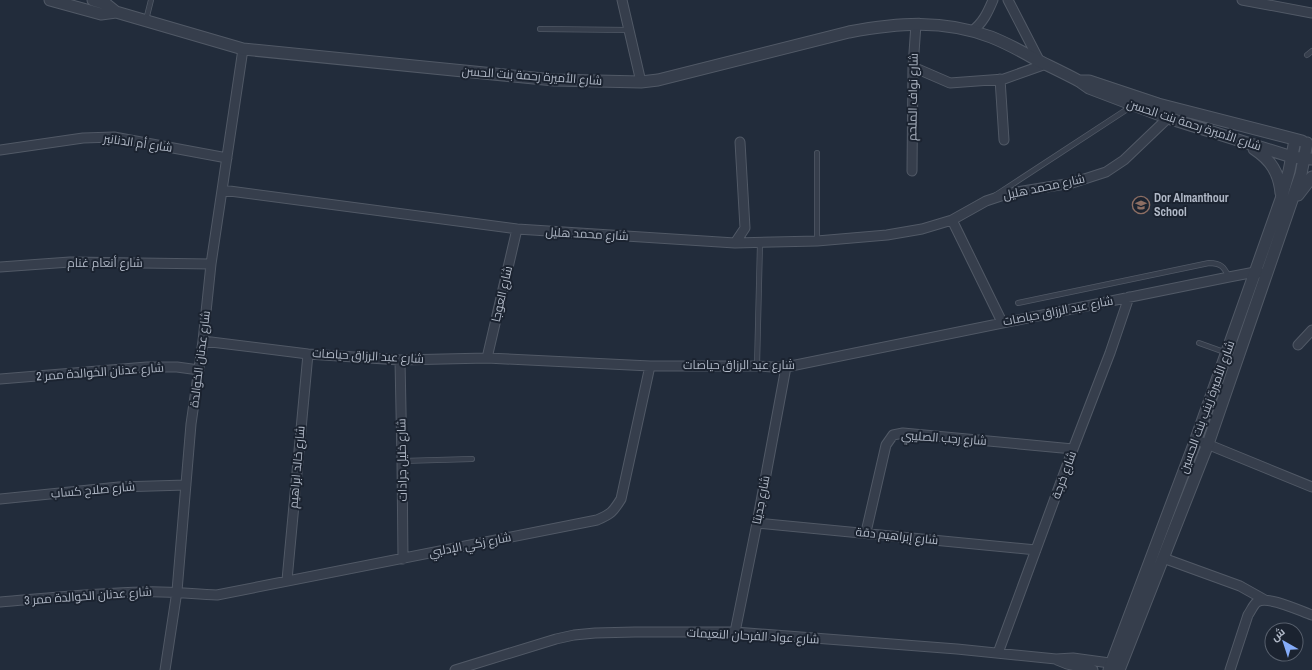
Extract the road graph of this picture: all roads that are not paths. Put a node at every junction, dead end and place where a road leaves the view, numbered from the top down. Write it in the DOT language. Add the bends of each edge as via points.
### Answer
graph roads {
  1 [pos="93,0"];
  2 [pos="151,0"];
  3 [pos="622,0"];
  4 [pos="993,0"];
  5 [pos="1008,0"];
  6 [pos="1242,0"];
  7 [pos="57,1"];
  8 [pos="116,12"];
  9 [pos="1312,13"];
  10 [pos="145,22"];
  11 [pos="916,24"];
  12 [pos="540,29"];
  13 [pos="629,30"];
  14 [pos="972,31"];
  15 [pos="243,50"];
  16 [pos="1312,51"];
  17 [pos="1307,55"];
  18 [pos="1043,63"];
  19 [pos="913,67"];
  20 [pos="1000,79"];
  21 [pos="1079,81"];
  22 [pos="641,82"];
  23 [pos="1132,106"];
  24 [pos="1168,118"];
  25 [pos="1004,140"];
  26 [pos="1295,140"];
  27 [pos="740,142"];
  28 [pos="1245,143"];
  29 [pos="1309,143"];
  30 [pos="0,150"];
  31 [pos="817,153"];
  32 [pos="1292,157"];
  33 [pos="227,158"];
  34 [pos="1308,159"];
  35 [pos="912,171"];
  36 [pos="1312,177"];
  37 [pos="222,190"];
  38 [pos="986,201"];
  39 [pos="1287,201"];
  40 [pos="952,220"];
  41 [pos="517,229"];
  42 [pos="817,241"];
  43 [pos="735,243"];
  44 [pos="760,243"];
  45 [pos="211,264"];
  46 [pos="0,267"];
  47 [pos="1255,272"];
  48 [pos="1267,274"];
  49 [pos="1229,277"];
  50 [pos="1129,297"];
  51 [pos="1018,302"];
  52 [pos="1002,322"];
  53 [pos="1312,330"];
  54 [pos="203,341"];
  55 [pos="1199,343"];
  56 [pos="1298,345"];
  57 [pos="1227,353"];
  58 [pos="308,354"];
  59 [pos="487,358"];
  60 [pos="400,360"];
  61 [pos="650,366"];
  62 [pos="757,366"];
  63 [pos="786,367"];
  64 [pos="199,370"];
  65 [pos="0,380"];
  66 [pos="1196,439"];
  67 [pos="1208,444"];
  68 [pos="1073,449"];
  69 [pos="472,459"];
  70 [pos="402,460"];
  71 [pos="186,485"];
  72 [pos="1312,487"];
  73 [pos="0,499"];
  74 [pos="757,523"];
  75 [pos="866,532"];
  76 [pos="1036,550"];
  77 [pos="1163,558"];
  78 [pos="403,559"];
  79 [pos="287,580"];
  80 [pos="177,591"];
  81 [pos="1265,600"];
  82 [pos="0,602"];
  83 [pos="1312,615"];
  84 [pos="735,632"];
  85 [pos="998,653"];
  86 [pos="1056,659"];
  87 [pos="1115,667"];
  88 [pos="165,670"];
  89 [pos="455,670"];
  90 [pos="1093,670"];
  91 [pos="1230,670"];
  1 -- 8 [label="street, شارع الأميرة رحمة بنت الحسن" via="106,4"];
  2 -- 10 [label="lane"];
  3 -- 13 [label="street"];
  4 -- 14 [label="street" via="986,16"];
  5 -- 18 [label="street"];
  6 -- 9 [label="street"];
  7 -- 8 [label="street, شارع الأميرة رحمة بنت الحسن" via="101,14"];
  8 -- 10 [label="street, شارع الأميرة رحمة بنت الحسن"];
  10 -- 15 [label="street, شارع الأميرة رحمة بنت الحسن"];
  11 -- 14 [label="street, شارع الأميرة رحمة بنت الحسن"];
  11 -- 19 [label="street, شارع نواف الملحم"];
  11 -- 22 [label="street, شارع الأميرة رحمة بنت الحسن" via="898,24 850,32"];
  12 -- 13 [label="lane"];
  13 -- 22 [label="street"];
  14 -- 18 [label="street, شارع الأميرة رحمة بنت الحسن" via="992,37"];
  15 -- 22 [label="street, شارع الأميرة رحمة بنت الحسن" via="554,80"];
  15 -- 33 [label="street, شارع عدنان الخوالدة"];
  16 -- 17 [label="lane"];
  18 -- 20 [label="street"];
  18 -- 21 [label="street, شارع الأميرة رحمة بنت الحسن"];
  19 -- 20 [label="street" via="950,83"];
  19 -- 35 [label="street, شارع نواف الملحم"];
  20 -- 25 [label="street"];
  21 -- 23 [label="street, شارع الأميرة رحمة بنت الحسن" via="1089,88"];
  21 -- 26 [label="street, شارع الأميرة رحمة بنت الحسن" via="1089,81 1158,104"];
  23 -- 24 [label="street, شارع الأميرة رحمة بنت الحسن"];
  23 -- 38 [label="lane"];
  24 -- 28 [label="street, شارع الأميرة رحمة بنت الحسن"];
  24 -- 38 [label="street, شارع محمد هليل" via="1124,160 1106,172 1072,183 1010,193"];
  26 -- 29 [label="street, شارع الأميرة رحمة بنت الحسن"];
  26 -- 32 [label="street, شارع الأميرة زينب بنت الحسين"];
  27 -- 43 [label="street" via="745,228"];
  28 -- 32 [label="street, شارع الأميرة رحمة بنت الحسن"];
  28 -- 39 [label="street" via="1267,158 1277,172"];
  29 -- 34 [label="street, شارع الأميرة زينب بنت الحسين"];
  30 -- 33 [label="street, شارع أم الدنانير" via="83,138 114,137"];
  31 -- 42 [label="lane"];
  32 -- 34 [label="street, شارع الأميرة رحمة بنت الحسن"];
  32 -- 39 [label="street, شارع الأميرة زينب بنت الحسين"];
  33 -- 37 [label="street, شارع عدنان الخوالدة"];
  34 -- 39 [label="street, شارع الأميرة زينب بنت الحسين"];
  36 -- 39 [label="street"];
  37 -- 41 [label="street, شارع محمد هليل"];
  37 -- 45 [label="street, شارع عدنان الخوالدة"];
  38 -- 40 [label="street, شارع محمد هليل"];
  39 -- 47 [label="street, شارع الأميرة زينب بنت الحسين"];
  39 -- 48 [label="street, شارع الأميرة زينب بنت الحسين"];
  40 -- 42 [label="street, شارع محمد هليل" via="922,229 887,235"];
  40 -- 52 [label="street"];
  41 -- 43 [label="street, شارع محمد هليل"];
  41 -- 59 [label="street, شارع العوجا"];
  42 -- 44 [label="street, شارع محمد هليل"];
  43 -- 44 [label="street, شارع محمد هليل"];
  44 -- 62 [label="lane"];
  45 -- 46 [label="street, شارع أنعام غنام" via="70,262"];
  45 -- 54 [label="street, شارع عدنان الخوالدة"];
  47 -- 48 [label="street, شارع عبد الرزاق حياصات"];
  47 -- 49 [label="street, شارع عبد الرزاق حياصات"];
  47 -- 57 [label="street, شارع الأميرة زينب بنت الحسين"];
  48 -- 67 [label="street, شارع الأميرة زينب بنت الحسين"];
  49 -- 50 [label="street, شارع عبد الرزاق حياصات"];
  49 -- 51 [label="lane" via="1221,265 1209,263"];
  50 -- 52 [label="street, شارع عبد الرزاق حياصات"];
  50 -- 68 [label="street, شارع خرجة"];
  52 -- 63 [label="street, شارع عبد الرزاق حياصات"];
  53 -- 56 [label="street"];
  54 -- 58 [label="street, شارع عبد الرزاق حياصات"];
  54 -- 64 [label="street, شارع عدنان الخوالدة"];
  55 -- 57 [label="lane"];
  57 -- 66 [label="street, شارع الأميرة زينب بنت الحسين"];
  58 -- 60 [label="street, شارع عبد الرزاق حياصات"];
  58 -- 79 [label="street, شارع خالد ابراهيم"];
  59 -- 60 [label="street, شارع عبد الرزاق حياصات"];
  59 -- 61 [label="street, شارع عبد الرزاق حياصات"];
  60 -- 70 [label="street, شارع خليل جرادات"];
  61 -- 62 [label="street, شارع عبد الرزاق حياصات"];
  61 -- 78 [label="street, شارع زكي الإدلبي" via="621,499 614,511 597,520"];
  62 -- 63 [label="street, شارع عبد الرزاق حياصات"];
  63 -- 74 [label="street, شارع جديتا"];
  64 -- 65 [label="street, شارع عدنان الخوالدة ممر 2" via="147,367"];
  64 -- 71 [label="street, شارع عدنان الخوالدة"];
  66 -- 67 [label="street"];
  66 -- 87 [label="street, شارع الأميرة زينب بنت الحسين"];
  67 -- 72 [label="street"];
  67 -- 77 [label="street, شارع الأميرة زينب بنت الحسين"];
  68 -- 75 [label="street, شارع رجب الصليبي" via="903,433 893,435 886,445"];
  68 -- 76 [label="street, شارع خرجة"];
  69 -- 70 [label="lane"];
  70 -- 78 [label="street, شارع خليل جرادات"];
  71 -- 73 [label="street, شارع صلاح كساب" via="119,487"];
  71 -- 80 [label="street, شارع عدنان الخوالدة"];
  74 -- 75 [label="street, شارع إبراهيم دقة"];
  74 -- 84 [label="street, شارع جديتا"];
  75 -- 76 [label="street, شارع إبراهيم دقة"];
  76 -- 85 [label="street, شارع خرجة"];
  77 -- 81 [label="street" via="1240,586"];
  77 -- 87 [label="street, شارع الأميرة زينب بنت الحسين"];
  78 -- 79 [label="street, شارع زكي الإدلبي"];
  79 -- 80 [label="street, شارع زكي الإدلبي" via="217,595"];
  80 -- 82 [label="street, شارع عدنان الخوالدة ممر 3"];
  80 -- 88 [label="street, شارع عدنان الخوالدة"];
  81 -- 83 [label="street"];
  81 -- 91 [label="street" via="1252,608"];
  84 -- 85 [label="street, شارع عواد الفرحان النعيمات"];
  84 -- 89 [label="street, شارع عواد الفرحان النعيمات" via="574,635"];
  85 -- 86 [label="street, شارع عواد الفرحان النعيمات"];
  86 -- 87 [label="street, شارع عواد الفرحان النعيمات" via="1068,658"];
  86 -- 90 [label="street, شارع عواد الفرحان النعيمات"];
}
